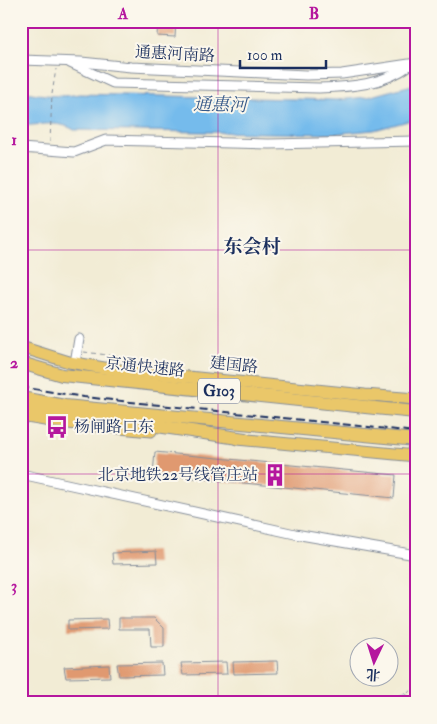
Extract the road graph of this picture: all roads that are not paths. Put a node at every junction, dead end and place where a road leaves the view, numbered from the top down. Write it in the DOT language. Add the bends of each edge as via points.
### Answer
graph roads {
  1 [pos="21,60"];
  2 [pos="62,61"];
  3 [pos="414,63"];
  4 [pos="416,141"];
  5 [pos="21,148"];
  6 [pos="79,339"];
  7 [pos="21,347"];
  8 [pos="21,363"];
  9 [pos="75,363"];
  10 [pos="21,368"];
  11 [pos="62,375"];
  12 [pos="21,398"];
  13 [pos="416,399"];
  14 [pos="21,402"];
  15 [pos="65,406"];
  16 [pos="21,410"];
  17 [pos="416,411"];
  18 [pos="21,416"];
  19 [pos="245,439"];
  20 [pos="416,440"];
  21 [pos="414,456"];
  22 [pos="21,474"];
  23 [pos="416,555"];
  1 -- 2 [label="street, 通惠河南路"];
  2 -- 3 [label="street, 通惠河南路" via="306,75 342,74"];
  2 -- 3 [label="street" via="113,83 319,88 344,88 375,82 400,73"];
  4 -- 5 [label="street" via="269,144 106,140 74,152"];
  6 -- 9 [label="street"];
  7 -- 9 [label="main road, 建国路"];
  8 -- 11 [label="highway, 京通快速路 / G103"];
  9 -- 13 [label="main road, 建国路"];
  10 -- 11 [label="highway"];
  11 -- 17 [label="highway, 京通快速路 / G103, bridge"];
  12 -- 15 [label="highway, G103"];
  14 -- 15 [label="highway"];
  15 -- 20 [label="highway, G103, bridge"];
  16 -- 19 [label="highway"];
  17 -- 21 [label="street"];
  18 -- 19 [label="main road"];
  19 -- 21 [label="main road"];
  22 -- 23 [label="street" via="295,534"];
}
